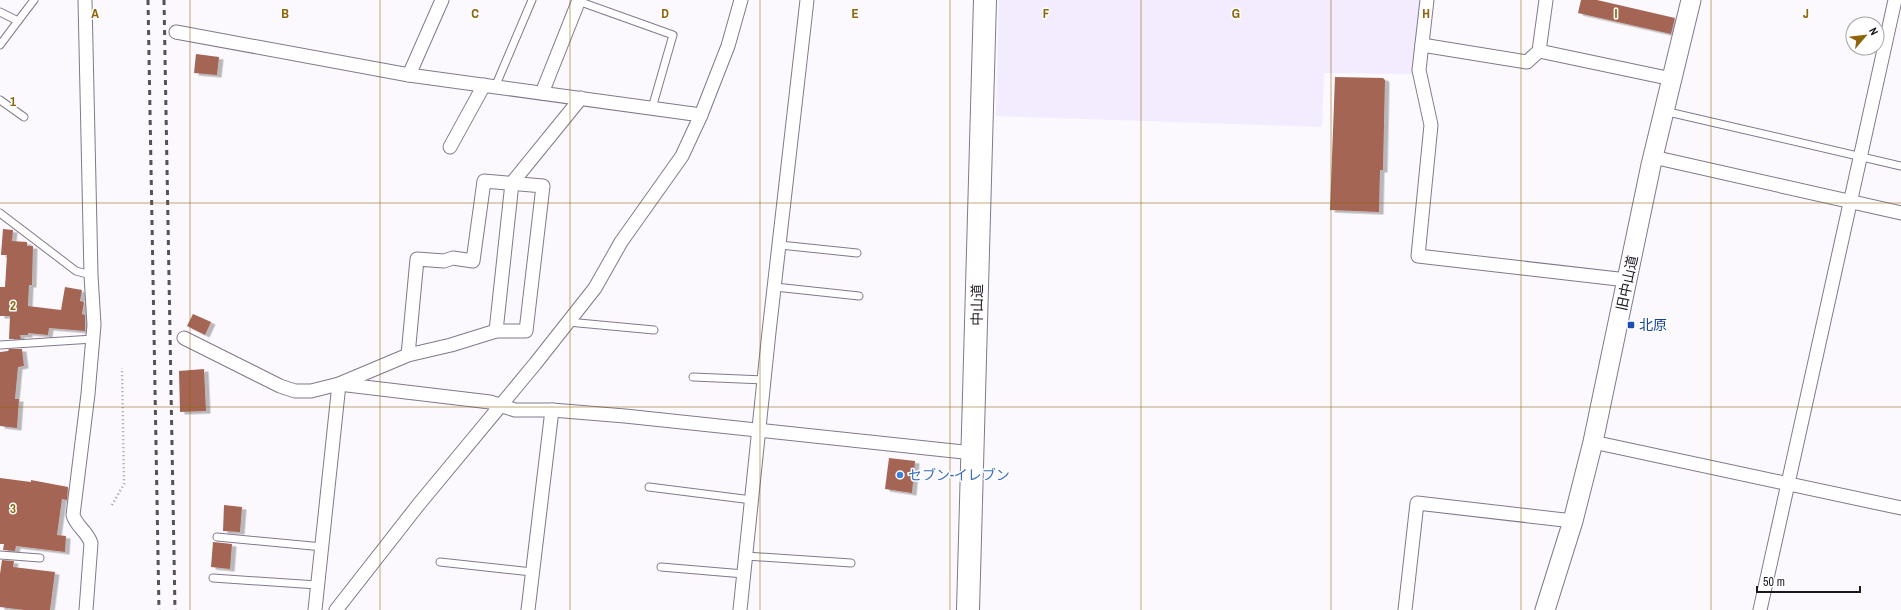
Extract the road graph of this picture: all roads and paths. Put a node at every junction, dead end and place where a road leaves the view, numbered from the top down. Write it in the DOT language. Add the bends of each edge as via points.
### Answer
graph roads {
  1 [pos="34,0"];
  2 [pos="85,0"];
  3 [pos="442,0"];
  4 [pos="532,0"];
  5 [pos="578,0"];
  6 [pos="741,0"];
  7 [pos="807,0"];
  8 [pos="985,0"];
  9 [pos="1428,0"];
  10 [pos="1546,0"];
  11 [pos="1691,0"];
  12 [pos="1895,0"];
  13 [pos="0,12"];
  14 [pos="18,21"];
  15 [pos="176,32"];
  16 [pos="0,45"];
  17 [pos="1422,45"];
  18 [pos="1539,51"];
  19 [pos="409,75"];
  20 [pos="1672,79"];
  21 [pos="490,86"];
  22 [pos="542,93"];
  23 [pos="581,98"];
  24 [pos="0,100"];
  25 [pos="652,108"];
  26 [pos="1664,111"];
  27 [pos="701,115"];
  28 [pos="24,117"];
  29 [pos="450,147"];
  30 [pos="1860,156"];
  31 [pos="1653,157"];
  32 [pos="1901,166"];
  33 [pos="512,183"];
  34 [pos="1850,202"];
  35 [pos="0,213"];
  36 [pos="1901,213"];
  37 [pos="780,245"];
  38 [pos="857,254"];
  39 [pos="91,275"];
  40 [pos="1627,280"];
  41 [pos="775,287"];
  42 [pos="859,296"];
  43 [pos="568,322"];
  44 [pos="496,330"];
  45 [pos="654,330"];
  46 [pos="184,338"];
  47 [pos="93,339"];
  48 [pos="0,345"];
  49 [pos="408,355"];
  50 [pos="122,368"];
  51 [pos="693,377"];
  52 [pos="765,380"];
  53 [pos="339,384"];
  54 [pos="501,405"];
  55 [pos="552,410"];
  56 [pos="760,432"];
  57 [pos="1593,442"];
  58 [pos="973,453"];
  59 [pos="1788,484"];
  60 [pos="649,487"];
  61 [pos="752,500"];
  62 [pos="112,505"];
  63 [pos="1901,508"];
  64 [pos="1573,521"];
  65 [pos="217,537"];
  66 [pos="323,546"];
  67 [pos="0,555"];
  68 [pos="746,556"];
  69 [pos="40,558"];
  70 [pos="440,562"];
  71 [pos="851,563"];
  72 [pos="661,567"];
  73 [pos="532,572"];
  74 [pos="744,574"];
  75 [pos="213,578"];
  76 [pos="318,585"];
  77 [pos="86,610"];
  78 [pos="315,610"];
  79 [pos="336,610"];
  80 [pos="528,610"];
  81 [pos="740,610"];
  82 [pos="968,610"];
  83 [pos="1405,610"];
  84 [pos="1545,610"];
  85 [pos="1760,610"];
  1 -- 14 [label="lane"];
  2 -- 39 [label="street"];
  3 -- 19 [label="street"];
  4 -- 21 [label="lane"];
  5 -- 22 [label="street"];
  5 -- 25 [label="lane" via="673,35"];
  6 -- 27 [label="street" via="728,46"];
  7 -- 37 [label="street"];
  8 -- 58 [label="highway, 中山道"];
  9 -- 17 [label="street"];
  10 -- 18 [label="street"];
  11 -- 20 [label="main road, 旧中山道"];
  12 -- 30 [label="street"];
  13 -- 14 [label="lane"];
  14 -- 16 [label="lane"];
  15 -- 19 [label="street"];
  17 -- 18 [label="street" via="1527,62"];
  17 -- 40 [label="street" via="1419,70 1431,125 1418,256"];
  18 -- 20 [label="street"];
  19 -- 21 [label="street"];
  20 -- 26 [label="main road, 旧中山道"];
  21 -- 22 [label="street"];
  21 -- 29 [label="street"];
  22 -- 23 [label="street"];
  23 -- 25 [label="street"];
  23 -- 33 [label="street"];
  24 -- 28 [label="lane"];
  25 -- 27 [label="street"];
  26 -- 30 [label="lane"];
  26 -- 31 [label="main road, 旧中山道"];
  27 -- 43 [label="street" via="682,156 621,242 595,288"];
  30 -- 32 [label="lane"];
  30 -- 34 [label="street"];
  31 -- 34 [label="street"];
  31 -- 40 [label="main road, 旧中山道"];
  33 -- 44 [label="street"];
  33 -- 44 [label="street" via="543,186 526,331"];
  33 -- 49 [label="street" via="484,181 473,261 453,258 444,261 417,259"];
  34 -- 36 [label="street"];
  34 -- 59 [label="street"];
  35 -- 39 [label="lane" via="76,271"];
  37 -- 38 [label="lane"];
  37 -- 41 [label="street"];
  39 -- 47 [label="street"];
  40 -- 57 [label="main road, 旧中山道"];
  41 -- 42 [label="lane"];
  41 -- 52 [label="street"];
  43 -- 45 [label="lane"];
  43 -- 54 [label="street"];
  44 -- 49 [label="street" via="451,345"];
  46 -- 53 [label="street" via="295,391 311,391"];
  47 -- 48 [label="lane"];
  47 -- 77 [label="street" via="73,515 75,522 88,535 91,542"];
  49 -- 53 [label="street"];
  50 -- 62 [label="path" via="124,484"];
  51 -- 52 [label="lane"];
  52 -- 56 [label="street"];
  53 -- 54 [label="street"];
  53 -- 66 [label="street"];
  54 -- 55 [label="street" via="515,410"];
  54 -- 79 [label="street"];
  55 -- 56 [label="street"];
  55 -- 73 [label="street"];
  56 -- 58 [label="street"];
  56 -- 61 [label="street"];
  57 -- 59 [label="street"];
  57 -- 64 [label="main road, 旧中山道"];
  58 -- 82 [label="highway, 中山道"];
  59 -- 63 [label="street"];
  59 -- 85 [label="street"];
  60 -- 61 [label="lane"];
  61 -- 68 [label="street"];
  64 -- 83 [label="street" via="1417,503"];
  64 -- 84 [label="main road, 旧中山道"];
  65 -- 66 [label="lane"];
  66 -- 76 [label="street"];
  67 -- 69 [label="lane"];
  68 -- 71 [label="lane"];
  68 -- 74 [label="street"];
  70 -- 73 [label="lane"];
  72 -- 74 [label="lane"];
  73 -- 80 [label="street"];
  74 -- 81 [label="street"];
  75 -- 76 [label="lane"];
  76 -- 78 [label="street"];
}
